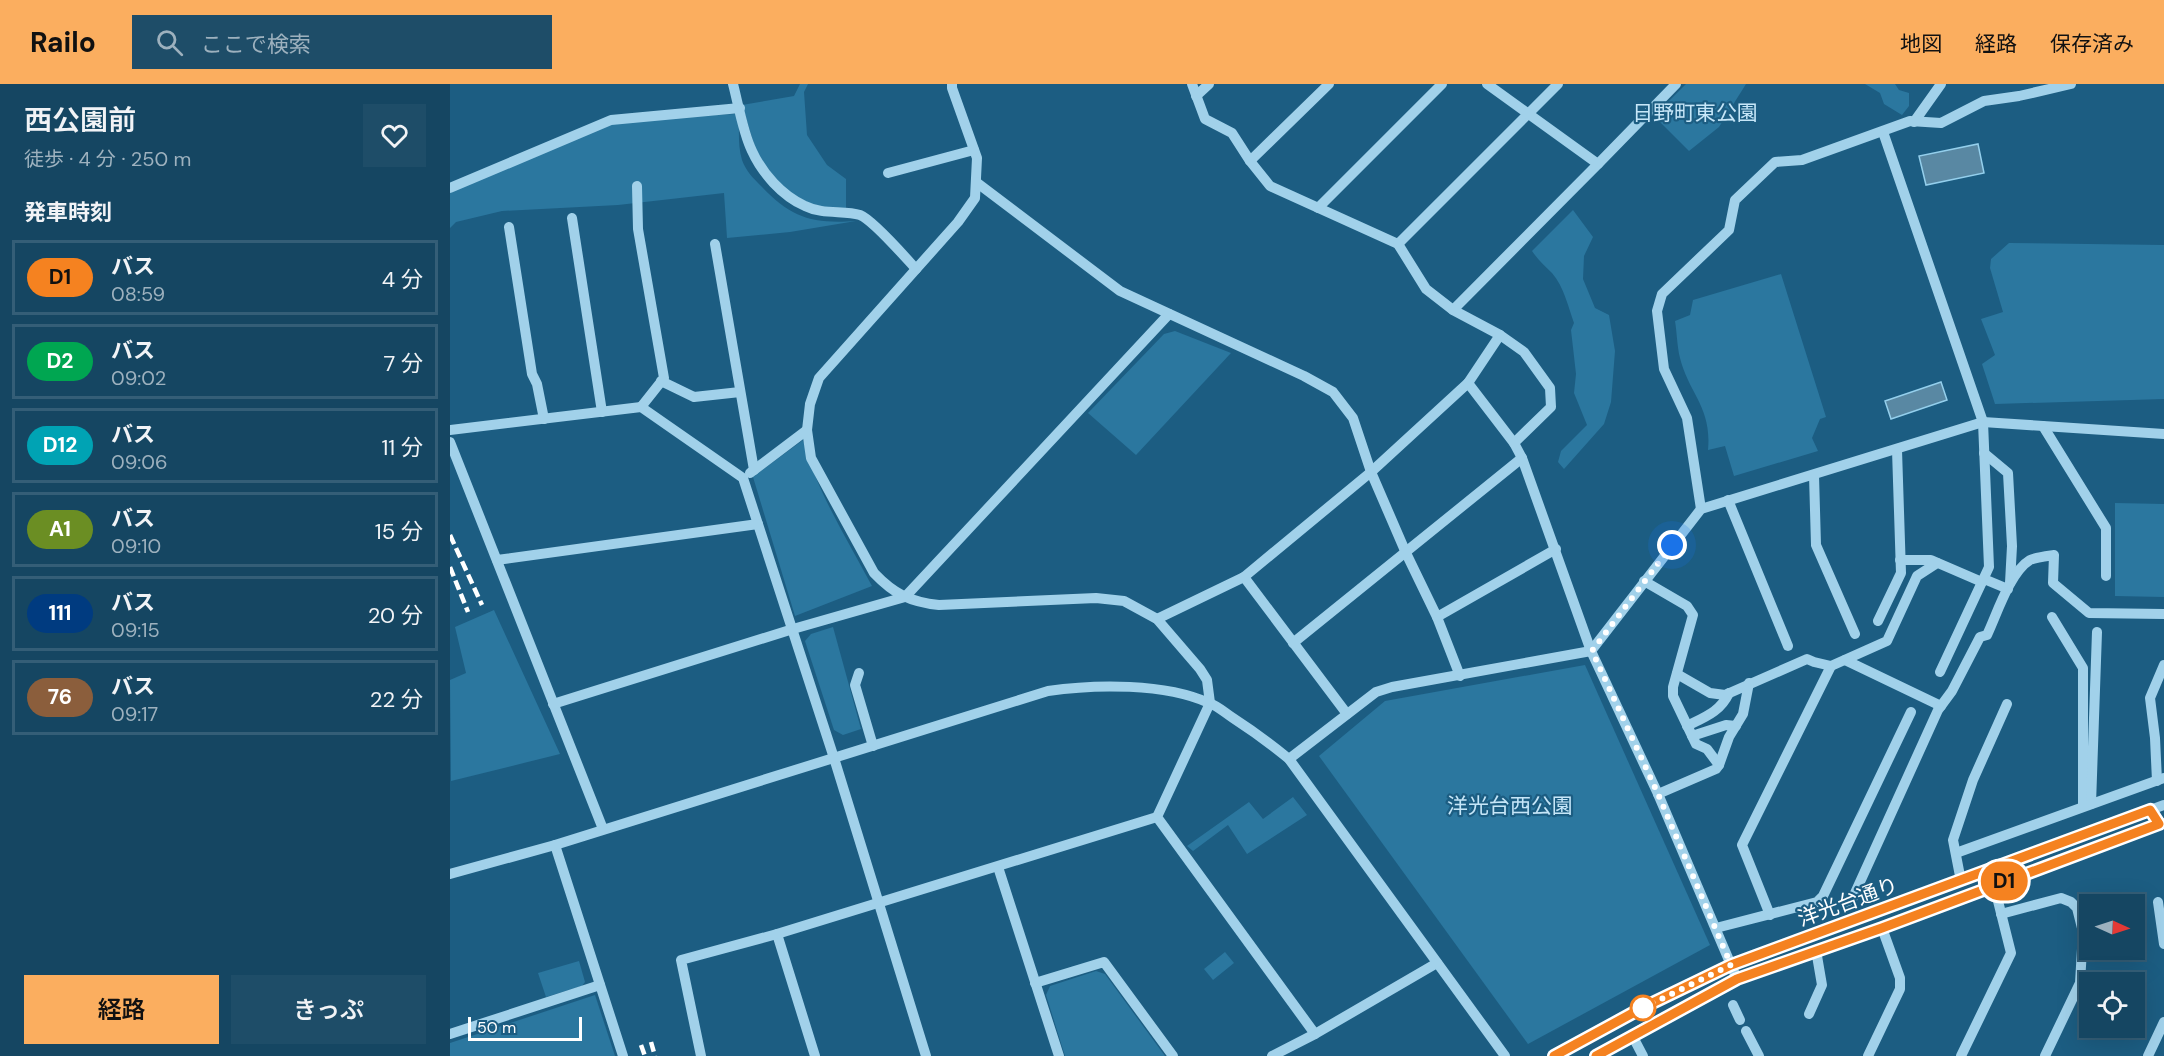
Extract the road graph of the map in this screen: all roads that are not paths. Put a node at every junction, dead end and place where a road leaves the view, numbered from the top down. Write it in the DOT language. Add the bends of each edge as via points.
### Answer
graph roads {
  1 [pos="733,84"];
  2 [pos="952,84"];
  3 [pos="1192,84"];
  4 [pos="1209,84"];
  5 [pos="1329,84"];
  6 [pos="1442,84"];
  7 [pos="1487,84"];
  8 [pos="1557,84"];
  9 [pos="1677,84"];
  10 [pos="1941,84"];
  11 [pos="2071,84"];
  12 [pos="1196,96"];
  13 [pos="740,108"];
  14 [pos="1529,113"];
  15 [pos="1914,122"];
  16 [pos="1883,132"];
  17 [pos="974,150"];
  18 [pos="1250,161"];
  19 [pos="1598,164"];
  20 [pos="888,173"];
  21 [pos="976,183"];
  22 [pos="637,186"];
  23 [pos="450,188"];
  24 [pos="1318,208"];
  25 [pos="572,218"];
  26 [pos="509,227"];
  27 [pos="715,244"];
  28 [pos="1398,244"];
  29 [pos="916,269"];
  30 [pos="1453,310"];
  31 [pos="1169,314"];
  32 [pos="1500,336"];
  33 [pos="661,381"];
  34 [pos="1468,383"];
  35 [pos="740,392"];
  36 [pos="641,407"];
  37 [pos="602,412"];
  38 [pos="544,419"];
  39 [pos="1983,422"];
  40 [pos="2043,426"];
  41 [pos="450,430"];
  42 [pos="807,430"];
  43 [pos="2164,434"];
  44 [pos="450,442"];
  45 [pos="1514,442"];
  46 [pos="1897,450"];
  47 [pos="1984,453"];
  48 [pos="1522,458"];
  49 [pos="754,470"];
  50 [pos="1371,472"];
  51 [pos="1814,475"];
  52 [pos="743,478"];
  53 [pos="1728,501"];
  54 [pos="1701,509"];
  55 [pos="758,524"];
  56 [pos="1556,549"];
  57 [pos="1406,554"];
  58 [pos="497,560"];
  59 [pos="1900,560"];
  60 [pos="1937,563"];
  61 [pos="2106,576"];
  62 [pos="1244,577"];
  63 [pos="1644,581"];
  64 [pos="1983,581"];
  65 [pos="2009,586"];
  66 [pos="905,597"];
  67 [pos="2164,614"];
  68 [pos="2052,616"];
  69 [pos="1437,617"];
  70 [pos="1157,619"];
  71 [pos="1878,621"];
  72 [pos="793,629"];
  73 [pos="2097,632"];
  74 [pos="1855,634"];
  75 [pos="1293,643"];
  76 [pos="1788,646"];
  77 [pos="1592,651"];
  78 [pos="1866,651"];
  79 [pos="1845,660"];
  80 [pos="2164,665"];
  81 [pos="1831,666"];
  82 [pos="1865,670"];
  83 [pos="1940,672"];
  84 [pos="859,673"];
  85 [pos="1677,674"];
  86 [pos="1460,676"];
  87 [pos="1749,683"];
  88 [pos="1729,693"];
  89 [pos="1210,703"];
  90 [pos="554,704"];
  91 [pos="2007,704"];
  92 [pos="1941,706"];
  93 [pos="1911,712"];
  94 [pos="1347,714"];
  95 [pos="1736,726"];
  96 [pos="1691,735"];
  97 [pos="873,746"];
  98 [pos="834,758"];
  99 [pos="1289,759"];
  100 [pos="1719,765"];
  101 [pos="2160,780"];
  102 [pos="1658,794"];
  103 [pos="2087,805"];
  104 [pos="2164,805"];
  105 [pos="2150,810"];
  106 [pos="1158,817"];
  107 [pos="2162,826"];
  108 [pos="603,829"];
  109 [pos="555,846"];
  110 [pos="1956,853"];
  111 [pos="998,867"];
  112 [pos="450,874"];
  113 [pos="1960,881"];
  114 [pos="1994,885"];
  115 [pos="878,902"];
  116 [pos="2158,902"];
  117 [pos="1850,904"];
  118 [pos="2001,914"];
  119 [pos="1770,915"];
  120 [pos="1716,928"];
  121 [pos="1882,928"];
  122 [pos="777,934"];
  123 [pos="2164,944"];
  124 [pos="1816,950"];
  125 [pos="1437,963"];
  126 [pos="1731,965"];
  127 [pos="1737,979"];
  128 [pos="1035,984"];
  129 [pos="600,985"];
  130 [pos="1732,1005"];
  131 [pos="1809,1014"];
  132 [pos="1740,1020"];
  133 [pos="2164,1022"];
  134 [pos="1746,1031"];
  135 [pos="450,1034"];
  136 [pos="1315,1034"];
  137 [pos="1632,1035"];
  138 [pos="623,1056"];
  139 [pos="701,1056"];
  140 [pos="815,1056"];
  141 [pos="926,1056"];
  142 [pos="1059,1056"];
  143 [pos="1173,1056"];
  144 [pos="1272,1056"];
  145 [pos="1505,1056"];
  146 [pos="1554,1056"];
  147 [pos="1596,1056"];
  148 [pos="1643,1056"];
  149 [pos="1759,1056"];
  150 [pos="1868,1056"];
  151 [pos="1961,1056"];
  152 [pos="2045,1056"];
  153 [pos="2148,1056"];
  1 -- 13 [label="street"];
  2 -- 17 [label="street"];
  3 -- 12 [label="street"];
  4 -- 12 [label="street"];
  5 -- 18 [label="street"];
  6 -- 24 [label="street"];
  7 -- 14 [label="street"];
  8 -- 14 [label="street"];
  9 -- 19 [label="street"];
  10 -- 15 [label="street"];
  11 -- 15 [label="street" via="1984,101 1941,123"];
  12 -- 18 [label="street" via="1205,119 1232,133"];
  13 -- 23 [label="street" via="611,120"];
  13 -- 29 [label="street" via="751,150 781,191 804,206 823,212 860,215"];
  14 -- 19 [label="street"];
  14 -- 28 [label="street"];
  15 -- 16 [label="street"];
  16 -- 39 [label="street"];
  16 -- 54 [label="street" via="1802,160 1775,162 1735,200 1729,230 1662,294 1657,311 1664,369 1687,418"];
  17 -- 20 [label="street"];
  17 -- 21 [label="street"];
  18 -- 24 [label="street" via="1270,186"];
  19 -- 30 [label="street"];
  21 -- 29 [label="street" via="975,198"];
  21 -- 31 [label="street" via="1120,291"];
  22 -- 33 [label="street" via="638,229 664,378"];
  24 -- 28 [label="street"];
  25 -- 37 [label="street"];
  26 -- 38 [label="street" via="532,374"];
  27 -- 35 [label="street"];
  28 -- 30 [label="street" via="1426,289"];
  29 -- 42 [label="street" via="819,378"];
  30 -- 32 [label="street"];
  31 -- 50 [label="street" via="1333,392 1353,418"];
  31 -- 66 [label="street"];
  32 -- 34 [label="street"];
  32 -- 45 [label="street" via="1524,352 1550,388 1551,407"];
  33 -- 35 [label="street" via="694,397"];
  33 -- 36 [label="street"];
  34 -- 45 [label="street"];
  34 -- 50 [label="street"];
  35 -- 49 [label="street"];
  36 -- 37 [label="street"];
  36 -- 52 [label="street"];
  37 -- 38 [label="street"];
  38 -- 41 [label="street"];
  39 -- 40 [label="street"];
  39 -- 46 [label="street"];
  39 -- 47 [label="street"];
  40 -- 43 [label="street"];
  40 -- 61 [label="street" via="2106,528"];
  42 -- 49 [label="street"];
  42 -- 66 [label="street" via="811,458 874,573"];
  44 -- 58 [label="street"];
  45 -- 48 [label="street"];
  46 -- 51 [label="street"];
  46 -- 59 [label="street"];
  47 -- 64 [label="street" via="1989,567"];
  47 -- 65 [label="street" via="2008,473 2012,546"];
  48 -- 56 [label="street"];
  48 -- 57 [label="street"];
  49 -- 52 [label="street"];
  50 -- 57 [label="street"];
  50 -- 62 [label="street"];
  51 -- 53 [label="street"];
  51 -- 74 [label="street" via="1816,545"];
  52 -- 55 [label="street"];
  53 -- 54 [label="street"];
  53 -- 76 [label="street"];
  54 -- 63 [label="street"];
  55 -- 58 [label="street"];
  55 -- 72 [label="street"];
  56 -- 69 [label="street"];
  56 -- 77 [label="street"];
  57 -- 69 [label="street"];
  57 -- 75 [label="street"];
  58 -- 90 [label="street"];
  59 -- 60 [label="street"];
  59 -- 71 [label="street" via="1900,573"];
  60 -- 64 [label="street"];
  60 -- 78 [label="street" via="1917,576 1887,641"];
  62 -- 70 [label="street"];
  62 -- 75 [label="street"];
  63 -- 77 [label="street"];
  63 -- 85 [label="street" via="1687,606 1693,615"];
  64 -- 65 [label="street"];
  64 -- 83 [label="street"];
  65 -- 67 [label="street" via="2031,560 2054,555 2053,583 2089,614"];
  65 -- 92 [label="street" via="1988,635 1980,636 1953,691"];
  66 -- 70 [label="street" via="939,605 1096,598 1124,601"];
  66 -- 72 [label="street"];
  68 -- 103 [label="street" via="2083,668"];
  69 -- 86 [label="street"];
  70 -- 89 [label="street" via="1207,680"];
  72 -- 90 [label="street"];
  72 -- 98 [label="street"];
  73 -- 103 [label="street"];
  75 -- 94 [label="street"];
  77 -- 86 [label="street"];
  77 -- 102 [label="street"];
  78 -- 79 [label="street"];
  78 -- 82 [label="street"];
  79 -- 81 [label="street"];
  79 -- 82 [label="street"];
  80 -- 101 [label="street" via="2150,698"];
  81 -- 87 [label="street" via="1807,658"];
  81 -- 119 [label="street" via="1742,845"];
  82 -- 92 [label="street"];
  84 -- 97 [label="street" via="855,685"];
  85 -- 88 [label="street" via="1710,693"];
  85 -- 96 [label="street" via="1673,696"];
  86 -- 94 [label="street" via="1376,692"];
  87 -- 88 [label="street"];
  87 -- 95 [label="street" via="1743,714"];
  88 -- 96 [label="street" via="1724,704"];
  89 -- 97 [label="street" via="1161,691 1084,686 1048,691"];
  89 -- 99 [label="street" via="1266,739"];
  89 -- 106 [label="street"];
  90 -- 108 [label="street"];
  91 -- 110 [label="street" via="1973,780 1953,840"];
  92 -- 117 [label="street"];
  93 -- 119 [label="street" via="1823,896 1817,902"];
  94 -- 99 [label="street"];
  95 -- 96 [label="street"];
  95 -- 100 [label="street"];
  96 -- 100 [label="street"];
  97 -- 98 [label="street"];
  98 -- 108 [label="street"];
  98 -- 115 [label="street"];
  99 -- 125 [label="street"];
  100 -- 102 [label="street"];
  101 -- 103 [label="street"];
  102 -- 120 [label="street"];
  103 -- 110 [label="street"];
  104 -- 105 [label="street, 洋光台通り"];
  105 -- 107 [label="street"];
  105 -- 113 [label="street, 洋光台通り"];
  106 -- 111 [label="street"];
  106 -- 136 [label="street"];
  107 -- 114 [label="street, 洋光台通り"];
  108 -- 109 [label="street"];
  109 -- 112 [label="street"];
  109 -- 129 [label="street"];
  110 -- 113 [label="street"];
  111 -- 115 [label="street"];
  111 -- 128 [label="street"];
  113 -- 126 [label="street, 洋光台通り"];
  114 -- 118 [label="street"];
  114 -- 121 [label="street, 洋光台通り"];
  115 -- 122 [label="street"];
  115 -- 141 [label="street"];
  116 -- 123 [label="street"];
  118 -- 151 [label="street" via="2011,953"];
  118 -- 152 [label="street" via="2061,898 2077,908 2084,932 2080,983"];
  119 -- 120 [label="street"];
  120 -- 126 [label="street"];
  121 -- 124 [label="street, 洋光台通り"];
  121 -- 150 [label="street" via="1900,978 1900,989"];
  122 -- 139 [label="street" via="681,960"];
  122 -- 140 [label="street"];
  124 -- 127 [label="street, 洋光台通り"];
  124 -- 131 [label="street" via="1822,985"];
  125 -- 136 [label="street"];
  125 -- 145 [label="street"];
  126 -- 127 [label="street"];
  126 -- 146 [label="street, 洋光台通り"];
  127 -- 137 [label="street, 洋光台通り"];
  128 -- 142 [label="street"];
  128 -- 143 [label="street" via="1104,963"];
  129 -- 135 [label="street"];
  129 -- 138 [label="street"];
  130 -- 132 [label="street"];
  133 -- 153 [label="street"];
  134 -- 149 [label="street"];
  136 -- 144 [label="street"];
  137 -- 147 [label="street, 洋光台通り"];
  137 -- 148 [label="street"];
}
